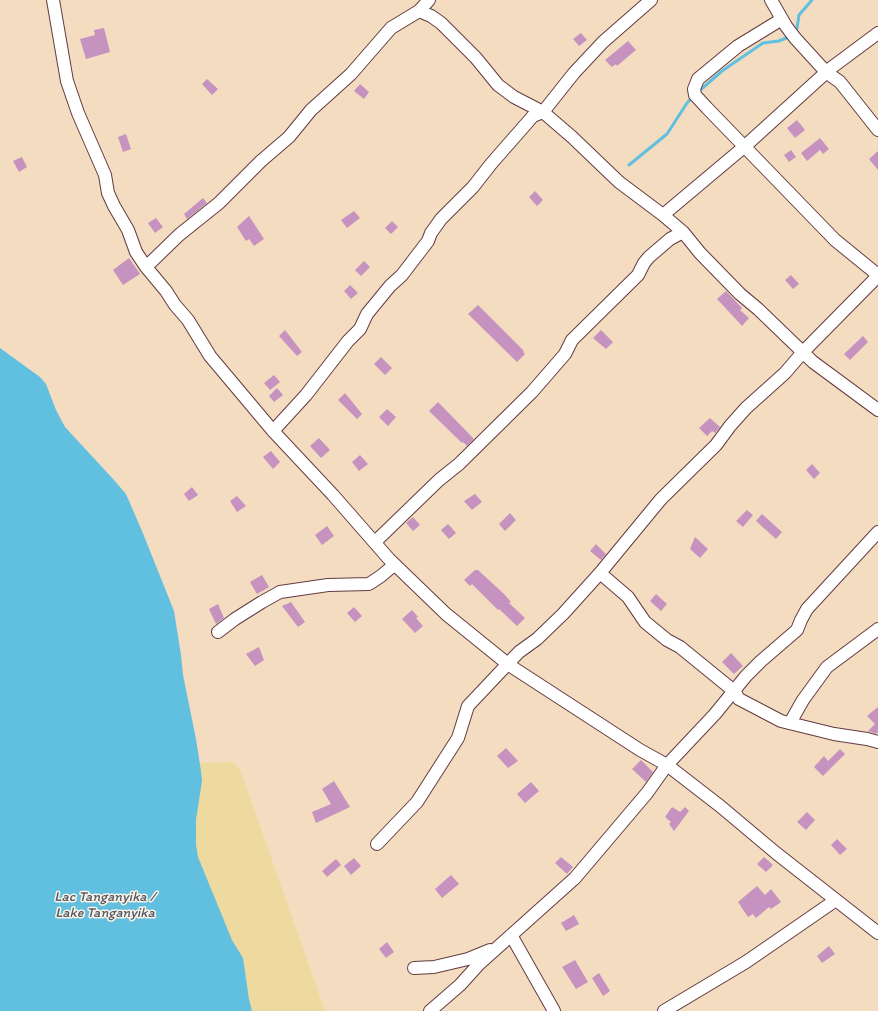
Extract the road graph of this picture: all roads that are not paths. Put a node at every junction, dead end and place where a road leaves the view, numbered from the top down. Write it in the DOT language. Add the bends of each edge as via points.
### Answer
graph roads {
  1 [pos="53,0"];
  2 [pos="429,0"];
  3 [pos="651,0"];
  4 [pos="771,0"];
  5 [pos="419,11"];
  6 [pos="782,19"];
  7 [pos="878,33"];
  8 [pos="826,72"];
  9 [pos="543,112"];
  10 [pos="878,130"];
  11 [pos="744,146"];
  12 [pos="663,215"];
  13 [pos="683,232"];
  14 [pos="146,267"];
  15 [pos="878,275"];
  16 [pos="803,352"];
  17 [pos="878,410"];
  18 [pos="272,431"];
  19 [pos="878,532"];
  20 [pos="375,542"];
  21 [pos="394,564"];
  22 [pos="600,574"];
  23 [pos="878,629"];
  24 [pos="218,632"];
  25 [pos="509,665"];
  26 [pos="734,691"];
  27 [pos="790,723"];
  28 [pos="878,742"];
  29 [pos="667,764"];
  30 [pos="377,844"];
  31 [pos="836,900"];
  32 [pos="878,933"];
  33 [pos="511,935"];
  34 [pos="498,947"];
  35 [pos="414,968"];
  36 [pos="430,1011"];
  37 [pos="554,1011"];
  38 [pos="664,1011"];
  1 -- 14 [label="street" via="67,81 78,113 105,175 108,193 128,230 136,252"];
  2 -- 5 [label="street"];
  3 -- 9 [label="street" via="603,42"];
  4 -- 6 [label="street"];
  5 -- 9 [label="street" via="441,23 505,91"];
  5 -- 14 [label="street" via="391,28 351,74 311,110 288,137 260,161 219,203 179,235"];
  6 -- 8 [label="street"];
  6 -- 11 [label="street" via="726,55 698,79 694,89 695,95"];
  7 -- 8 [label="street"];
  8 -- 10 [label="street" via="840,82"];
  8 -- 11 [label="street"];
  9 -- 12 [label="street" via="619,182"];
  9 -- 18 [label="street" via="533,116 473,187 441,218 428,241 402,275 367,314 360,329 306,395"];
  11 -- 12 [label="street"];
  11 -- 15 [label="street" via="835,240"];
  12 -- 13 [label="street"];
  13 -- 16 [label="street" via="740,294"];
  13 -- 20 [label="street" via="670,239 649,257 638,276 572,340 565,354 532,392"];
  14 -- 18 [label="street" via="188,320 210,356"];
  15 -- 16 [label="street"];
  16 -- 17 [label="street" via="820,369"];
  16 -- 22 [label="street" via="785,373 746,408 716,445 661,499"];
  18 -- 20 [label="street"];
  19 -- 26 [label="street" via="807,609 797,630 761,661"];
  20 -- 21 [label="street"];
  21 -- 24 [label="street" via="369,584 328,585 280,592"];
  21 -- 25 [label="street" via="446,614"];
  22 -- 25 [label="street" via="563,614 519,652"];
  22 -- 26 [label="street" via="628,597 645,622"];
  23 -- 27 [label="street" via="826,667"];
  25 -- 29 [label="street" via="640,750"];
  25 -- 30 [label="street" via="468,706 458,738 417,802"];
  26 -- 27 [label="street" via="738,699"];
  26 -- 29 [label="street"];
  27 -- 28 [label="street"];
  29 -- 31 [label="street"];
  29 -- 33 [label="street" via="647,793 575,878"];
  31 -- 32 [label="street"];
  31 -- 38 [label="street" via="746,962"];
  33 -- 34 [label="street"];
  33 -- 37 [label="street"];
  34 -- 35 [label="street" via="468,959 434,967"];
  34 -- 36 [label="street"];
}
